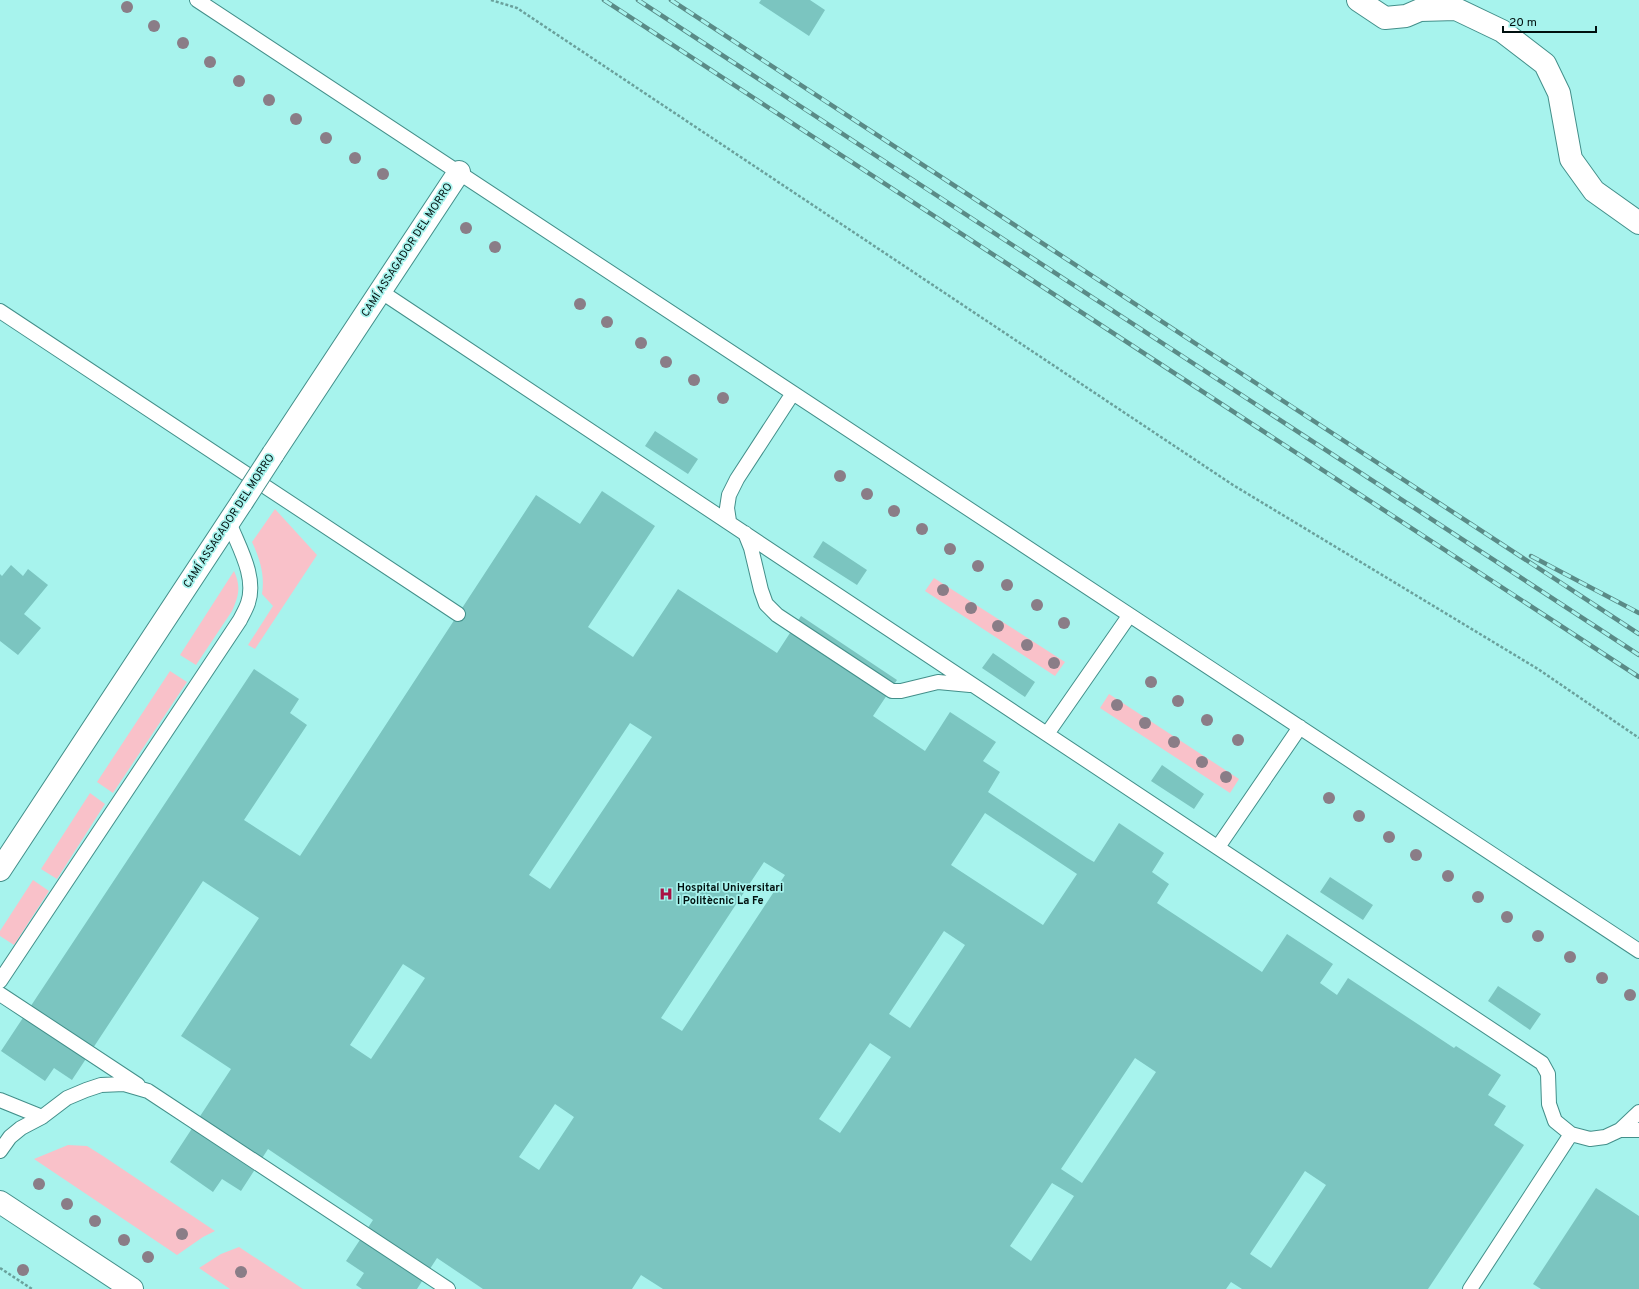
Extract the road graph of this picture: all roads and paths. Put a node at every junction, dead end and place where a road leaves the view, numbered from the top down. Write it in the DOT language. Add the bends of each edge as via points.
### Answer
graph roads {
  1 [pos="197,0"];
  2 [pos="491,0"];
  3 [pos="1358,0"];
  4 [pos="459,172"];
  5 [pos="1639,223"];
  6 [pos="380,291"];
  7 [pos="0,312"];
  8 [pos="793,393"];
  9 [pos="229,522"];
  10 [pos="728,522"];
  11 [pos="745,533"];
  12 [pos="458,614"];
  13 [pos="1129,616"];
  14 [pos="974,686"];
  15 [pos="1300,727"];
  16 [pos="1047,734"];
  17 [pos="1639,738"];
  18 [pos="1218,847"];
  19 [pos="0,870"];
  20 [pos="1639,951"];
  21 [pos="0,981"];
  22 [pos="0,994"];
  23 [pos="148,1091"];
  24 [pos="0,1100"];
  25 [pos="1639,1112"];
  26 [pos="42,1117"];
  27 [pos="1620,1130"];
  28 [pos="1639,1130"];
  29 [pos="1571,1134"];
  30 [pos="0,1151"];
  31 [pos="0,1202"];
  32 [pos="0,1268"];
  33 [pos="32,1289"];
  34 [pos="132,1289"];
  35 [pos="448,1289"];
  36 [pos="1470,1289"];
  1 -- 4 [label="lane"];
  2 -- 17 [label="path" via="517,8 1232,485 1538,669"];
  3 -- 5 [label="street" via="1385,18 1406,16 1420,10 1456,9 1502,30 1545,64 1559,93 1571,159 1594,191"];
  4 -- 6 [label="street, CAMÍ ASSAGADOR DEL MORRO"];
  4 -- 8 [label="lane"];
  6 -- 9 [label="street, CAMÍ ASSAGADOR DEL MORRO, bridge"];
  6 -- 10 [label="lane"];
  7 -- 12 [label="lane"];
  8 -- 10 [label="lane" via="729,495"];
  8 -- 13 [label="lane"];
  9 -- 19 [label="street, CAMÍ ASSAGADOR DEL MORRO"];
  9 -- 21 [label="lane" via="251,587 248,603 240,620"];
  10 -- 11 [label="lane"];
  11 -- 14 [label="lane"];
  11 -- 14 [label="lane" via="766,604 777,615 892,691 938,682"];
  13 -- 15 [label="lane"];
  13 -- 16 [label="lane"];
  14 -- 16 [label="lane"];
  15 -- 18 [label="lane"];
  15 -- 20 [label="lane"];
  16 -- 18 [label="lane"];
  18 -- 29 [label="lane" via="1542,1063 1548,1074 1549,1104 1555,1120"];
  22 -- 23 [label="lane"];
  23 -- 26 [label="lane" via="124,1084 101,1085 67,1098"];
  23 -- 35 [label="lane"];
  24 -- 26 [label="lane"];
  25 -- 27 [label="lane"];
  26 -- 30 [label="lane" via="21,1128 10,1137"];
  27 -- 28 [label="lane"];
  27 -- 29 [label="lane" via="1606,1137 1590,1139"];
  29 -- 36 [label="lane"];
  31 -- 34 [label="street"];
  32 -- 33 [label="path"];
}
